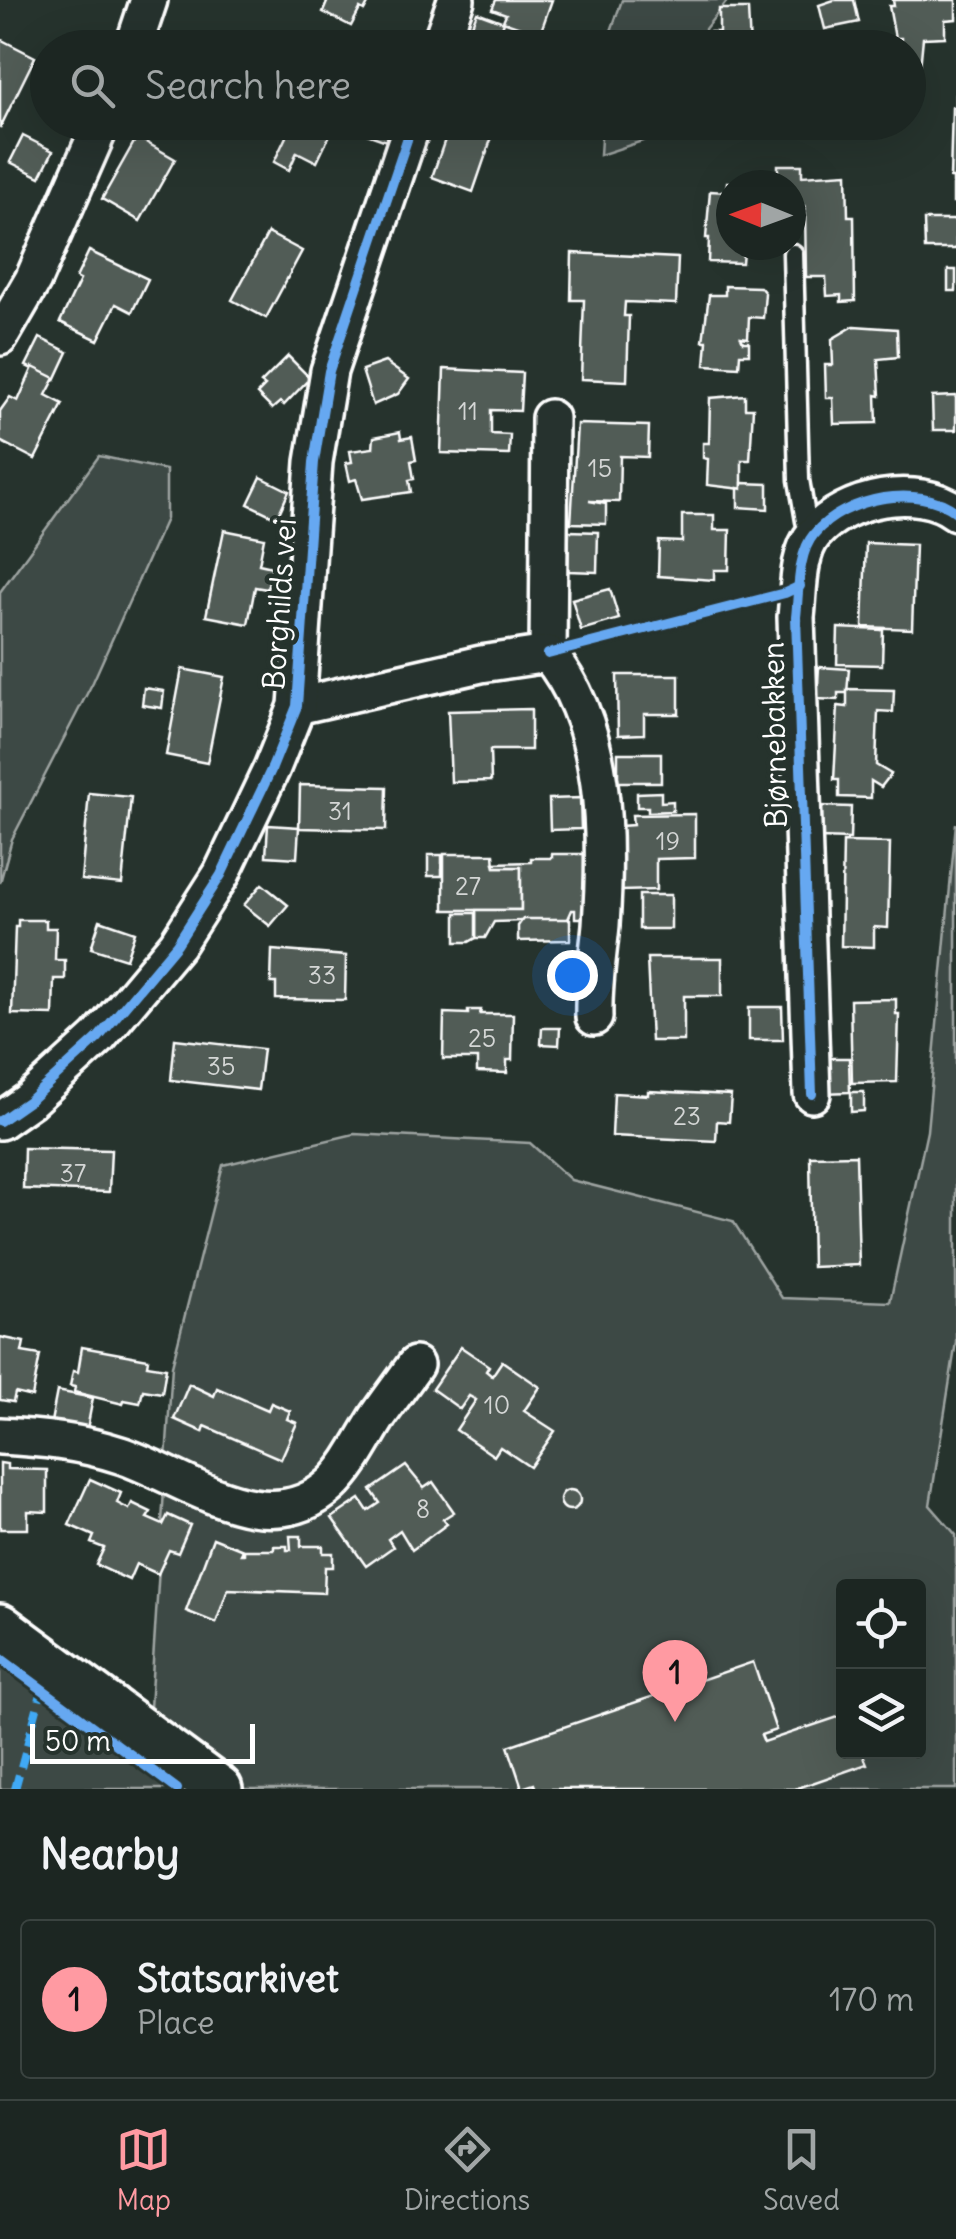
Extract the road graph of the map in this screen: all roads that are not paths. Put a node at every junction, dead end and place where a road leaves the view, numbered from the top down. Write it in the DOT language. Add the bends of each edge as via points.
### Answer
graph roads {
  1 [pos="150,0"];
  2 [pos="456,0"];
  3 [pos="139,30"];
  4 [pos="445,30"];
  5 [pos="94,140"];
  6 [pos="407,140"];
  7 [pos="793,260"];
  8 [pos="0,337"];
  9 [pos="550,418"];
  10 [pos="956,512"];
  11 [pos="814,534"];
  12 [pos="548,654"];
  13 [pos="297,706"];
  14 [pos="594,1016"];
  15 [pos="812,1094"];
  16 [pos="0,1121"];
  17 [pos="414,1365"];
  18 [pos="0,1436"];
  19 [pos="0,1626"];
  20 [pos="220,1789"];
  1 -- 3 [label="street"];
  2 -- 4 [label="street"];
  5 -- 8 [label="street" via="34,280"];
  6 -- 13 [label="street, Borghilds vei" via="329,371 314,462"];
  7 -- 11 [label="lane" via="799,480"];
  9 -- 12 [label="street"];
  10 -- 11 [label="street" via="919,495 890,496 836,517"];
  11 -- 15 [label="street, Bjørnebakken" via="804,554 796,617"];
  12 -- 13 [label="street, Borghilds vei"];
  12 -- 14 [label="street" via="563,672 598,767 602,881"];
  13 -- 16 [label="street, Borghilds vei" via="221,875 176,944 98,1038"];
  17 -- 18 [label="street" via="334,1482 286,1506 243,1506 123,1456 68,1441"];
  19 -- 20 [label="street"];
}
